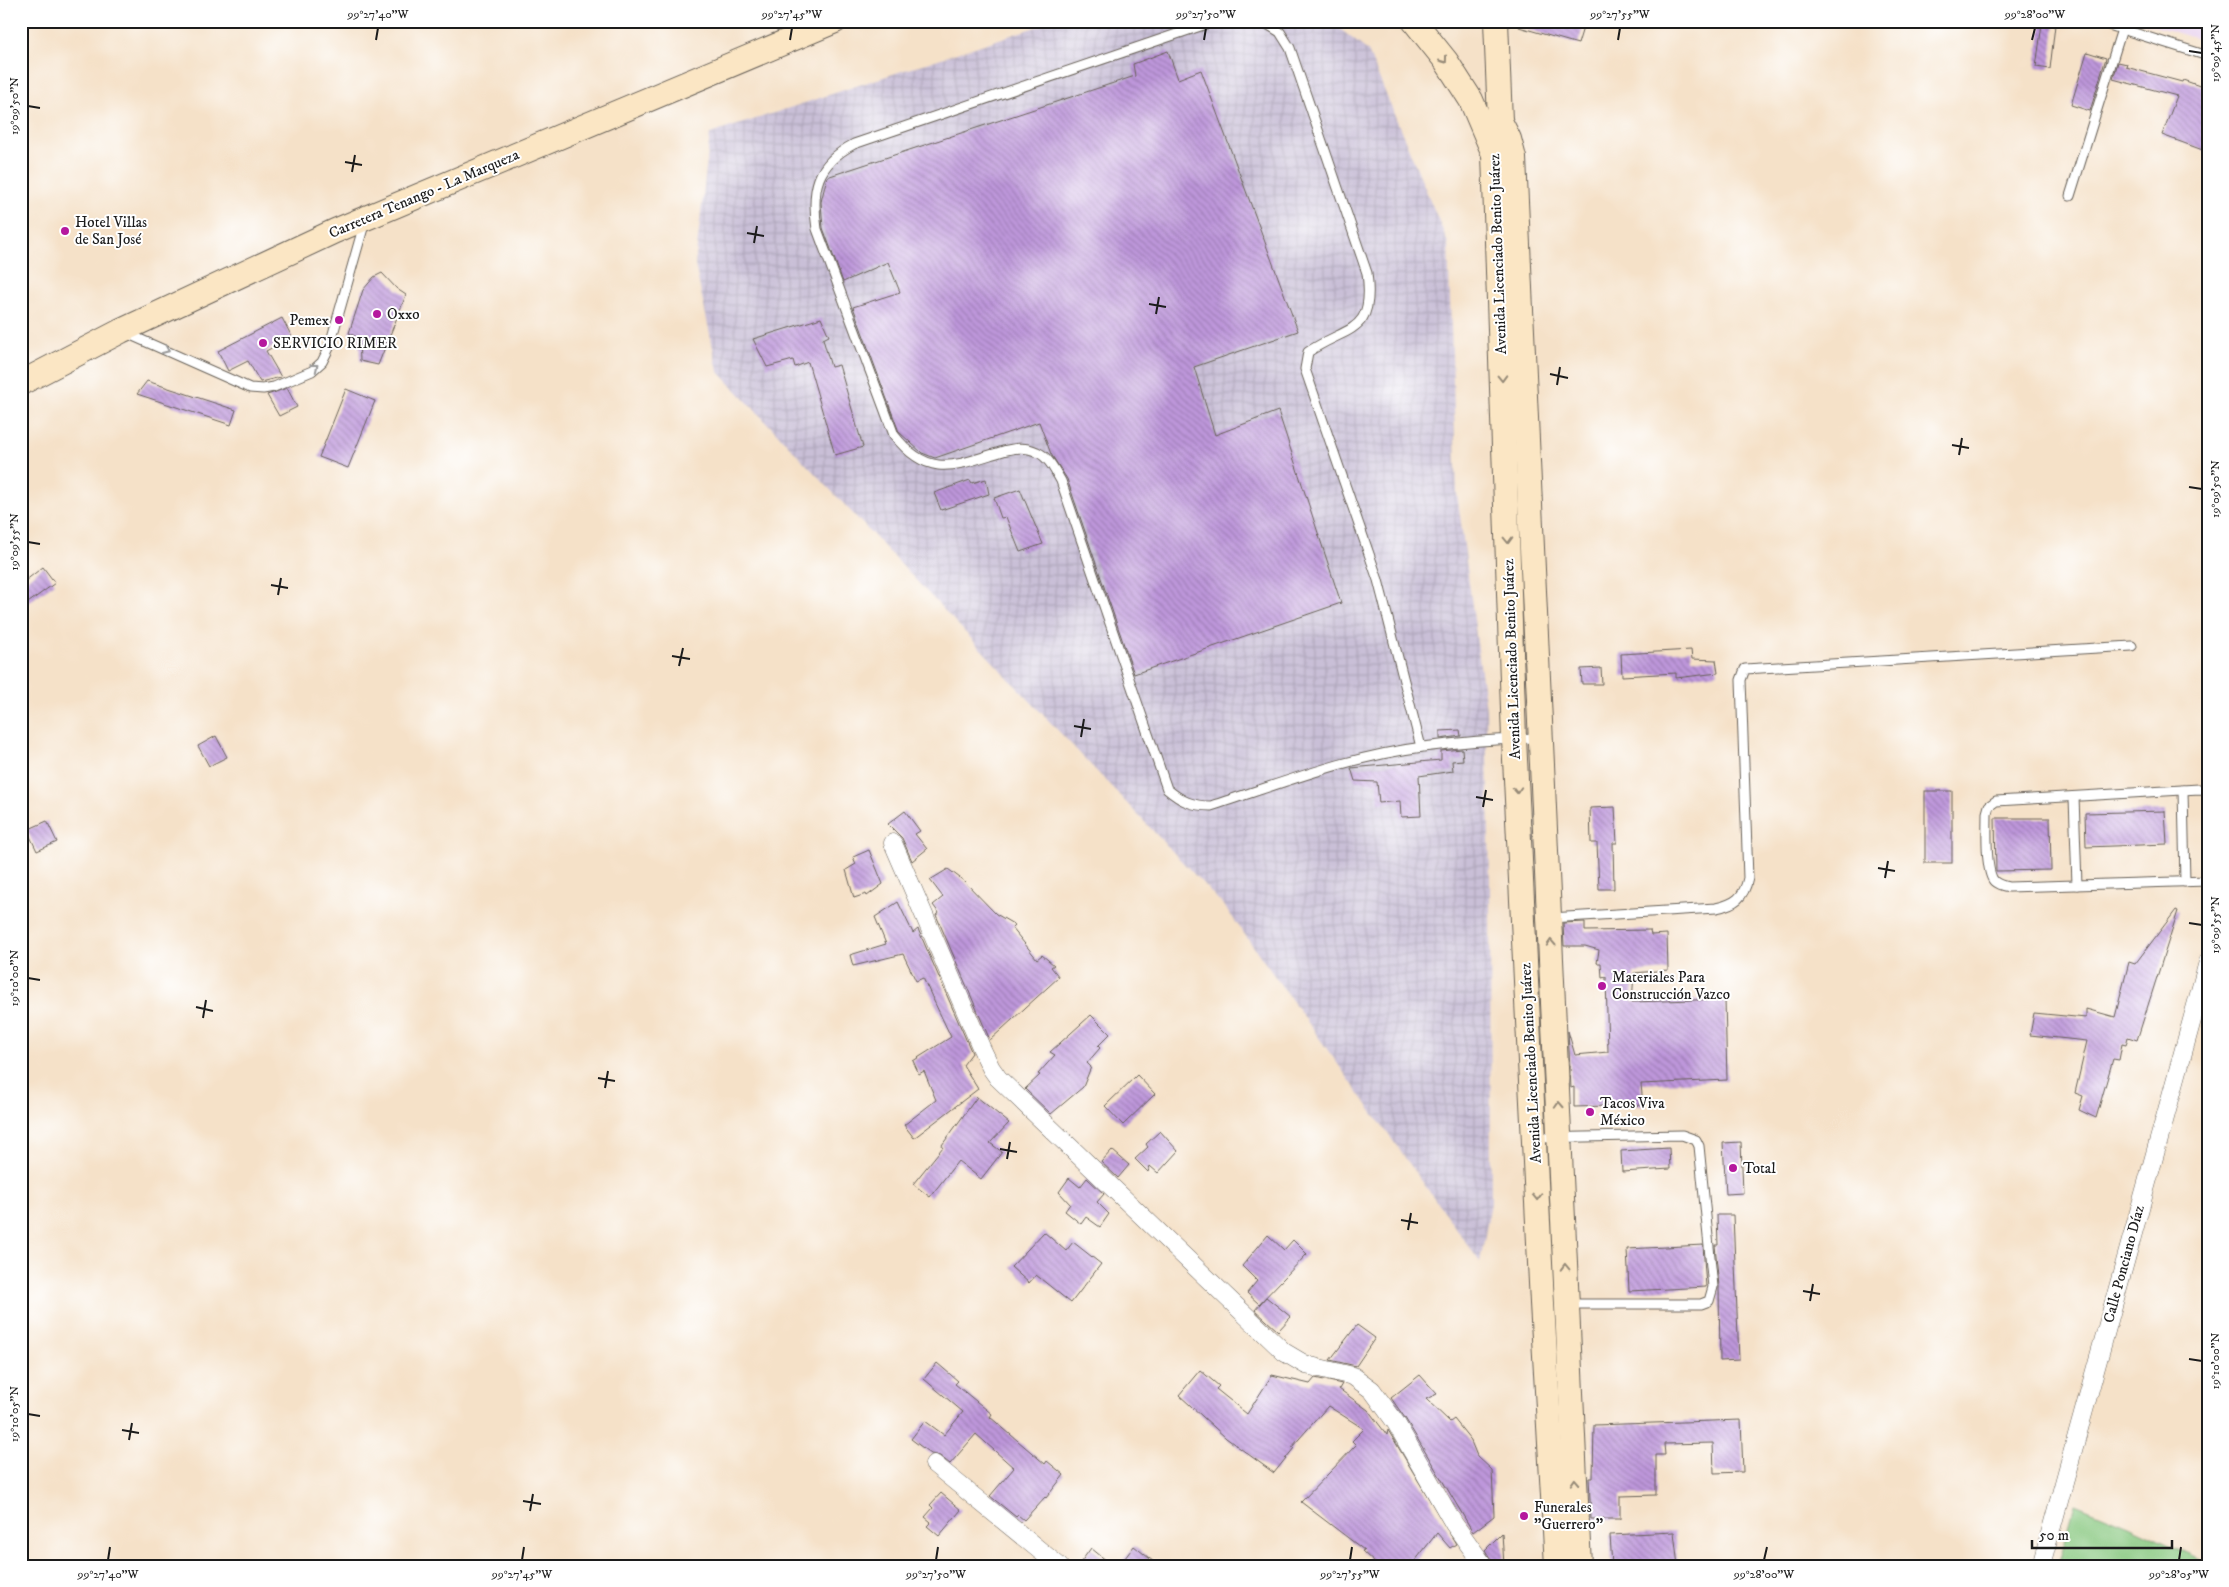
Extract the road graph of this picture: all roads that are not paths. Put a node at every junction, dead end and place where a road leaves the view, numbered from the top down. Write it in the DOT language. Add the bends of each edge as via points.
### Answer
graph roads {
  1 [pos="836,21"];
  2 [pos="1215,21"];
  3 [pos="1262,21"];
  4 [pos="1414,21"];
  5 [pos="1496,21"];
  6 [pos="2096,21"];
  7 [pos="2122,29"];
  8 [pos="2208,56"];
  9 [pos="1500,121"];
  10 [pos="1494,154"];
  11 [pos="2070,196"];
  12 [pos="366,218"];
  13 [pos="121,331"];
  14 [pos="21,383"];
  15 [pos="2132,646"];
  16 [pos="1540,738"];
  17 [pos="1514,739"];
  18 [pos="1422,747"];
  19 [pos="2183,790"];
  20 [pos="2208,790"];
  21 [pos="2074,797"];
  22 [pos="893,843"];
  23 [pos="2208,881"];
  24 [pos="2185,882"];
  25 [pos="2077,885"];
  26 [pos="1550,918"];
  27 [pos="2208,962"];
  28 [pos="1560,1137"];
  29 [pos="1534,1138"];
  30 [pos="1554,1304"];
  31 [pos="934,1464"];
  32 [pos="1059,1566"];
  33 [pos="1484,1566"];
  34 [pos="1557,1566"];
  35 [pos="1579,1566"];
  36 [pos="2041,1566"];
  1 -- 12 [label="main road, Carretera Tenango - La Marqueza"];
  2 -- 18 [label="lane" via="839,152 827,163 817,180 814,212 817,229 894,435 907,452 923,462 945,466 1024,448 1039,452 1051,464 1061,482 1167,789 1178,800 1196,806 1211,806 1316,772"];
  3 -- 18 [label="lane" via="1280,32 1290,48 1367,274 1368,308 1360,322 1308,352 1305,369 1378,580"];
  4 -- 10 [label="main road, one-way" via="1471,100"];
  5 -- 9 [label="main road"];
  6 -- 7 [label="lane"];
  7 -- 8 [label="lane"];
  7 -- 11 [label="lane"];
  9 -- 10 [label="main road, Avenida Licenciado Benito Juárez"];
  9 -- 16 [label="main road, Avenida Licenciado Benito Juárez" via="1514,158"];
  10 -- 17 [label="main road, Avenida Licenciado Benito Juárez, one-way"];
  12 -- 13 [label="main road, Carretera Tenango - La Marqueza"];
  13 -- 12 [label="lane, one-way" via="250,388 274,387 312,371 322,362 329,348"];
  13 -- 14 [label="main road, Carretera Tenango - La Marqueza"];
  15 -- 26 [label="lane" via="1745,669 1741,680 1748,878 1739,899 1716,908"];
  16 -- 17 [label="lane"];
  16 -- 26 [label="main road, Avenida Licenciado Benito Juárez"];
  17 -- 18 [label="lane"];
  17 -- 29 [label="main road, Avenida Licenciado Benito Juárez, one-way"];
  19 -- 20 [label="lane"];
  19 -- 21 [label="lane"];
  19 -- 24 [label="lane"];
  21 -- 25 [label="lane"];
  21 -- 25 [label="lane" via="1996,801 1989,806 1987,813 1990,871 1994,880 2009,887"];
  22 -- 33 [label="street" via="980,1047 998,1078 1284,1352 1306,1365 1353,1376 1372,1390 1396,1423 1454,1524"];
  23 -- 24 [label="lane"];
  24 -- 25 [label="lane"];
  28 -- 26 [label="main road, Avenida Licenciado Benito Juárez, one-way"];
  27 -- 36 [label="street, Calle Ponciano Díaz"];
  28 -- 29 [label="lane"];
  30 -- 28 [label="main road, Avenida Licenciado Benito Juárez, one-way"];
  28 -- 30 [label="lane" via="1682,1135 1696,1140 1713,1287 1709,1301 1701,1304"];
  29 -- 30 [label="main road, Avenida Licenciado Benito Juárez, one-way"];
  30 -- 34 [label="main road, Avenida Licenciado Benito Juárez"];
  35 -- 30 [label="main road, Avenida Licenciado Benito Juárez, one-way"];
  31 -- 32 [label="street"];
}
